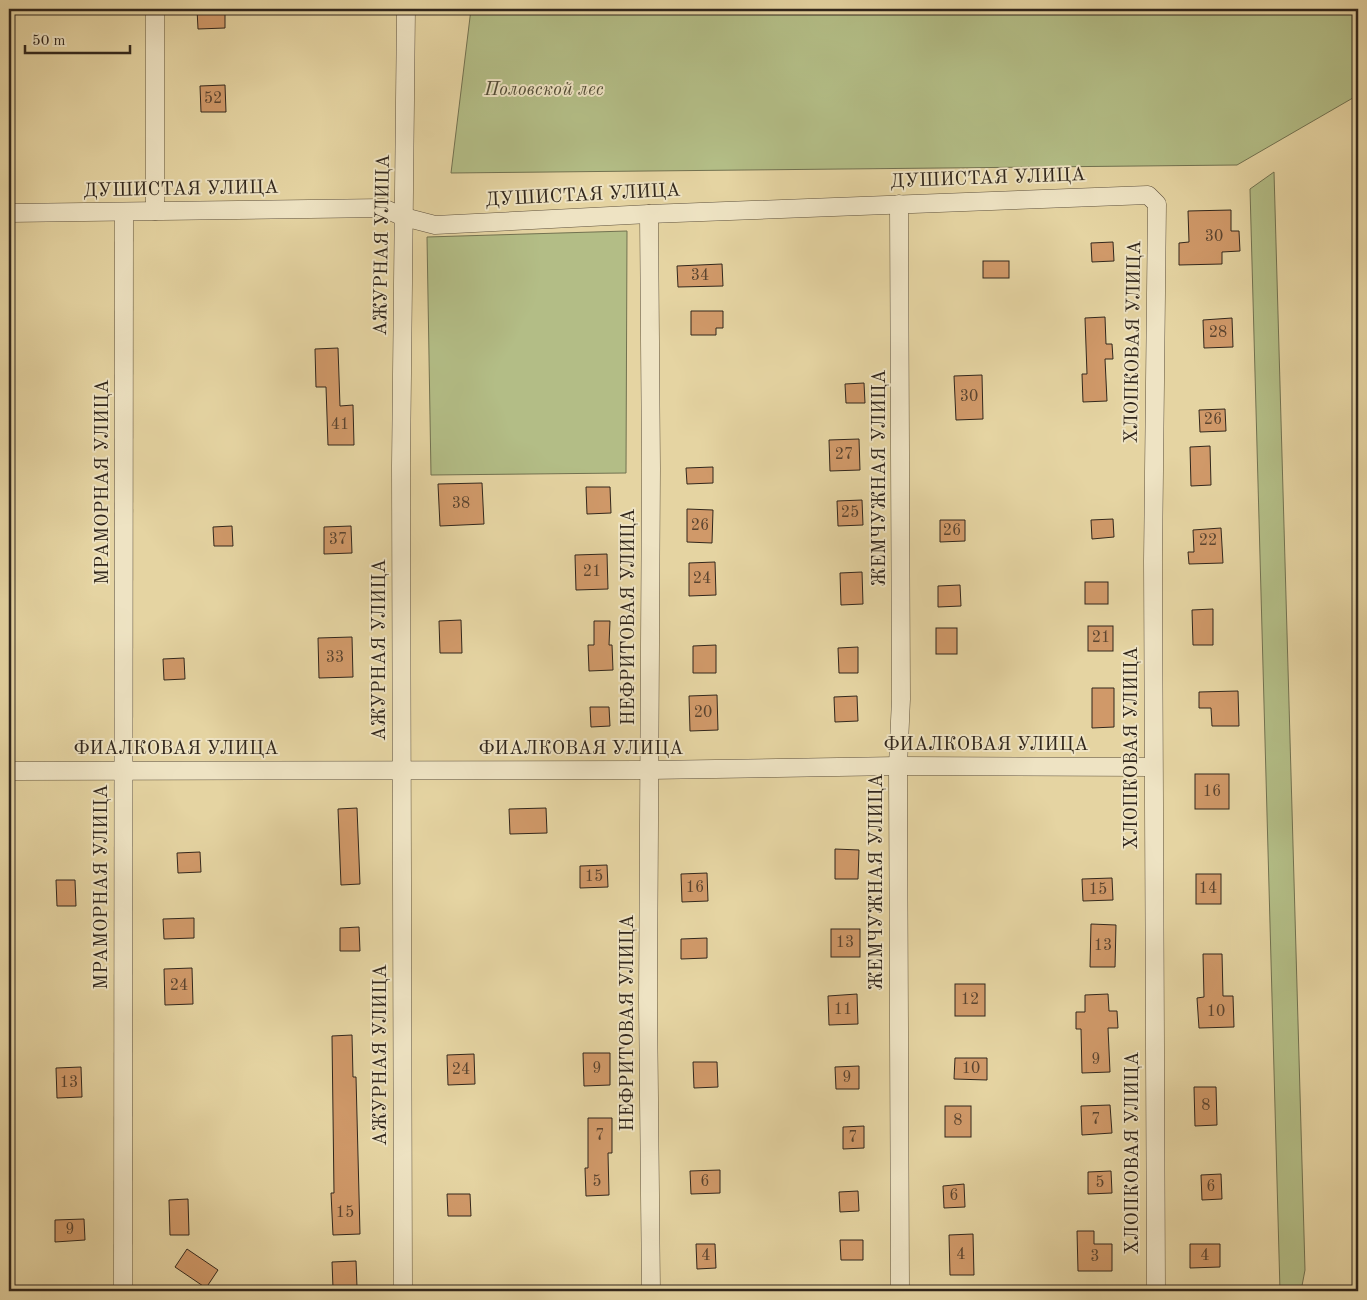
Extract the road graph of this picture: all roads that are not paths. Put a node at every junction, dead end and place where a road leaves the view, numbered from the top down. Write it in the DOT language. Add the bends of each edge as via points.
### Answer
graph roads {
  1 [pos="155,9"];
  2 [pos="406,9"];
  3 [pos="899,204"];
  4 [pos="1157,204"];
  5 [pos="155,211"];
  6 [pos="9,213"];
  7 [pos="124,213"];
  8 [pos="648,214"];
  9 [pos="404,217"];
  10 [pos="898,766"];
  11 [pos="1153,767"];
  12 [pos="124,770"];
  13 [pos="401,770"];
  14 [pos="649,770"];
  15 [pos="9,771"];
  16 [pos="123,1291"];
  17 [pos="403,1291"];
  18 [pos="651,1291"];
  19 [pos="900,1291"];
  20 [pos="1156,1291"];
  1 -- 5 [label="street"];
  2 -- 9 [label="street, АЖУРНАЯ УЛИЦА"];
  3 -- 4 [label="street, ДУШИСТАЯ УЛИЦА" via="1148,195"];
  3 -- 8 [label="street, ДУШИСТАЯ УЛИЦА"];
  3 -- 10 [label="street, ЖЕМЧУЖНАЯ УЛИЦА" via="901,699"];
  4 -- 11 [label="street, ХЛОПКОВАЯ УЛИЦА"];
  5 -- 7 [label="street, ДУШИСТАЯ УЛИЦА"];
  5 -- 9 [label="street, ДУШИСТАЯ УЛИЦА" via="383,208"];
  6 -- 7 [label="street, ДУШИСТАЯ УЛИЦА"];
  7 -- 12 [label="street, МРАМОРНАЯ УЛИЦА"];
  8 -- 9 [label="street, ДУШИСТАЯ УЛИЦА" via="435,225"];
  8 -- 14 [label="street, НЕФРИТОВАЯ УЛИЦА" via="651,468"];
  9 -- 13 [label="street, АЖУРНАЯ УЛИЦА"];
  10 -- 11 [label="street, ФИАЛКОВАЯ УЛИЦА"];
  10 -- 14 [label="street, ФИАЛКОВАЯ УЛИЦА"];
  10 -- 19 [label="street, ЖЕМЧУЖНАЯ УЛИЦА"];
  11 -- 20 [label="street, ХЛОПКОВАЯ УЛИЦА"];
  12 -- 13 [label="street, ФИАЛКОВАЯ УЛИЦА"];
  12 -- 15 [label="street, ФИАЛКОВАЯ УЛИЦА"];
  12 -- 16 [label="street, МРАМОРНАЯ УЛИЦА"];
  13 -- 14 [label="street, ФИАЛКОВАЯ УЛИЦА"];
  13 -- 17 [label="street, АЖУРНАЯ УЛИЦА"];
  14 -- 18 [label="street, НЕФРИТОВАЯ УЛИЦА"];
}
